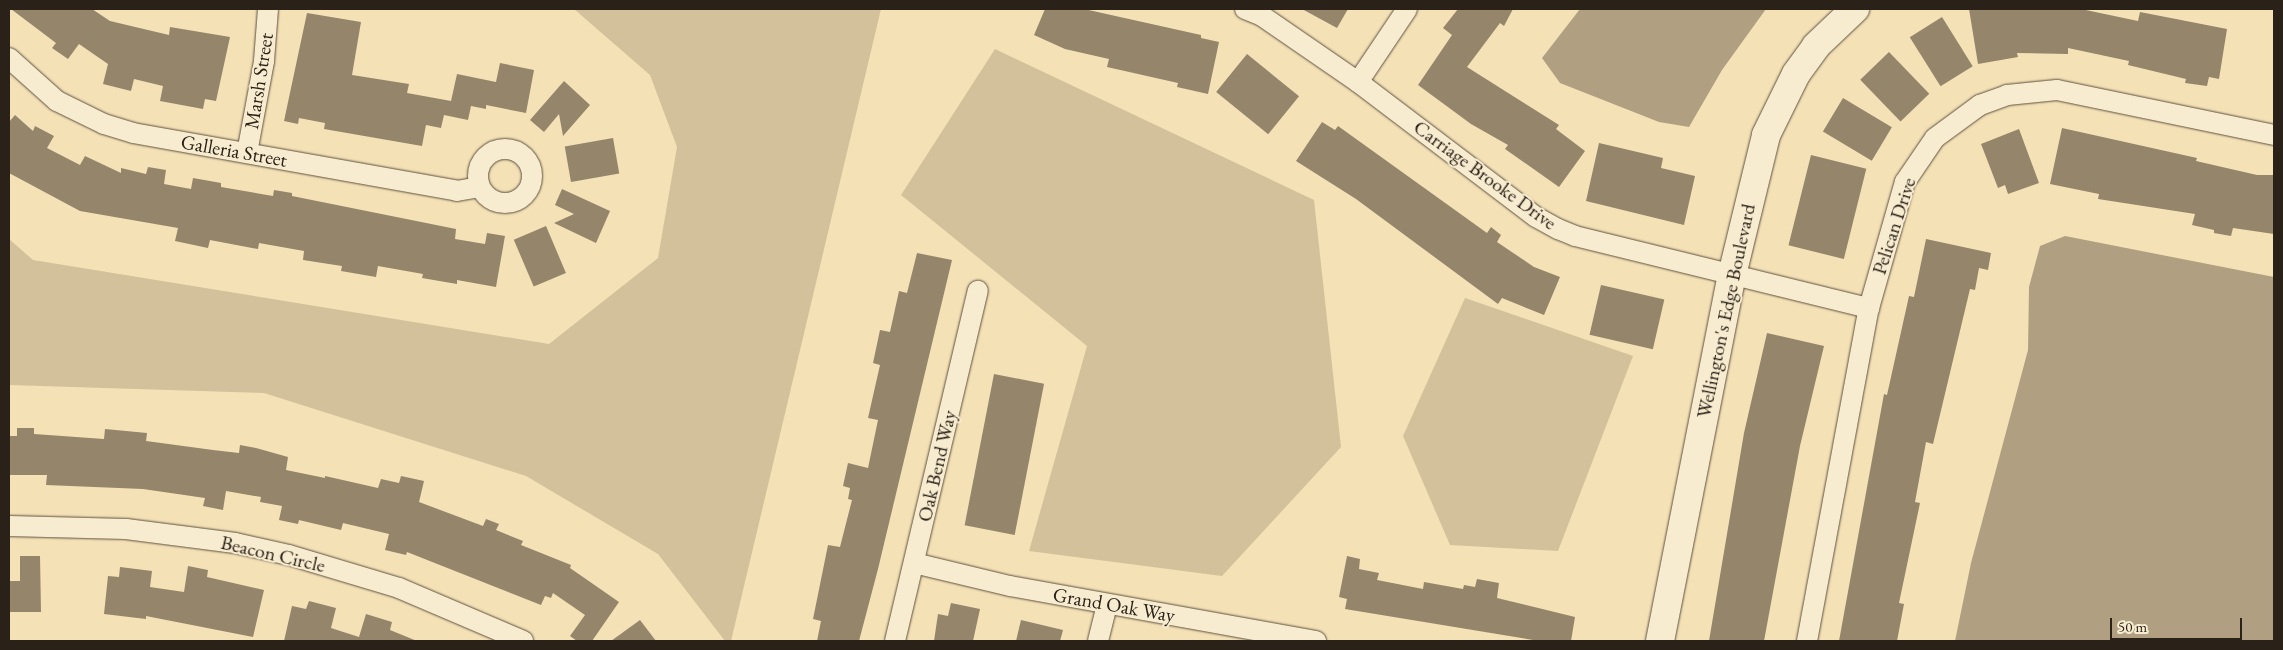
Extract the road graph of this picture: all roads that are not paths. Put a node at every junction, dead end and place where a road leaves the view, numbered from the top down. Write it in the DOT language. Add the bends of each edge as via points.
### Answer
graph roads {
  1 [pos="268,9"];
  2 [pos="1245,9"];
  3 [pos="1408,9"];
  4 [pos="1855,9"];
  5 [pos="9,58"];
  6 [pos="1358,82"];
  7 [pos="2274,135"];
  8 [pos="247,153"];
  9 [pos="479,187"];
  10 [pos="1732,275"];
  11 [pos="978,291"];
  12 [pos="1869,308"];
  13 [pos="9,526"];
  14 [pos="914,563"];
  15 [pos="1107,604"];
  16 [pos="1295,639"];
  17 [pos="523,641"];
  18 [pos="895,641"];
  19 [pos="1098,641"];
  20 [pos="1316,641"];
  21 [pos="1660,641"];
  22 [pos="1807,641"];
  1 -- 8 [label="street, Marsh Street" via="264,62"];
  2 -- 6 [label="street, Carriage Brooke Drive" via="1262,16"];
  3 -- 6 [label="street"];
  4 -- 10 [label="street, Wellington's Edge Boulevard" via="1816,46 1779,104 1766,135"];
  5 -- 8 [label="street, Galleria Street" via="57,100 104,124 133,133"];
  6 -- 10 [label="street, Carriage Brooke Drive" via="1536,217 1558,229"];
  7 -- 12 [label="street, Pelican Drive" via="2057,90 2007,96 1980,105 1935,138 1904,182"];
  8 -- 9 [label="street, Galleria Street" via="457,191"];
  10 -- 12 [label="street, Carriage Brooke Drive"];
  10 -- 21 [label="street, Wellington's Edge Boulevard"];
  11 -- 14 [label="street, Oak Bend Way"];
  12 -- 22 [label="street, Pelican Drive"];
  13 -- 17 [label="street, Beacon Circle" via="180,534 289,555 399,588"];
  14 -- 15 [label="street, Grand Oak Way"];
  14 -- 18 [label="street, Oak Bend Way"];
  15 -- 16 [label="street, Grand Oak Way"];
  15 -- 19 [label="street"];
  16 -- 20 [label="street, Grand Oak Way"];
}
